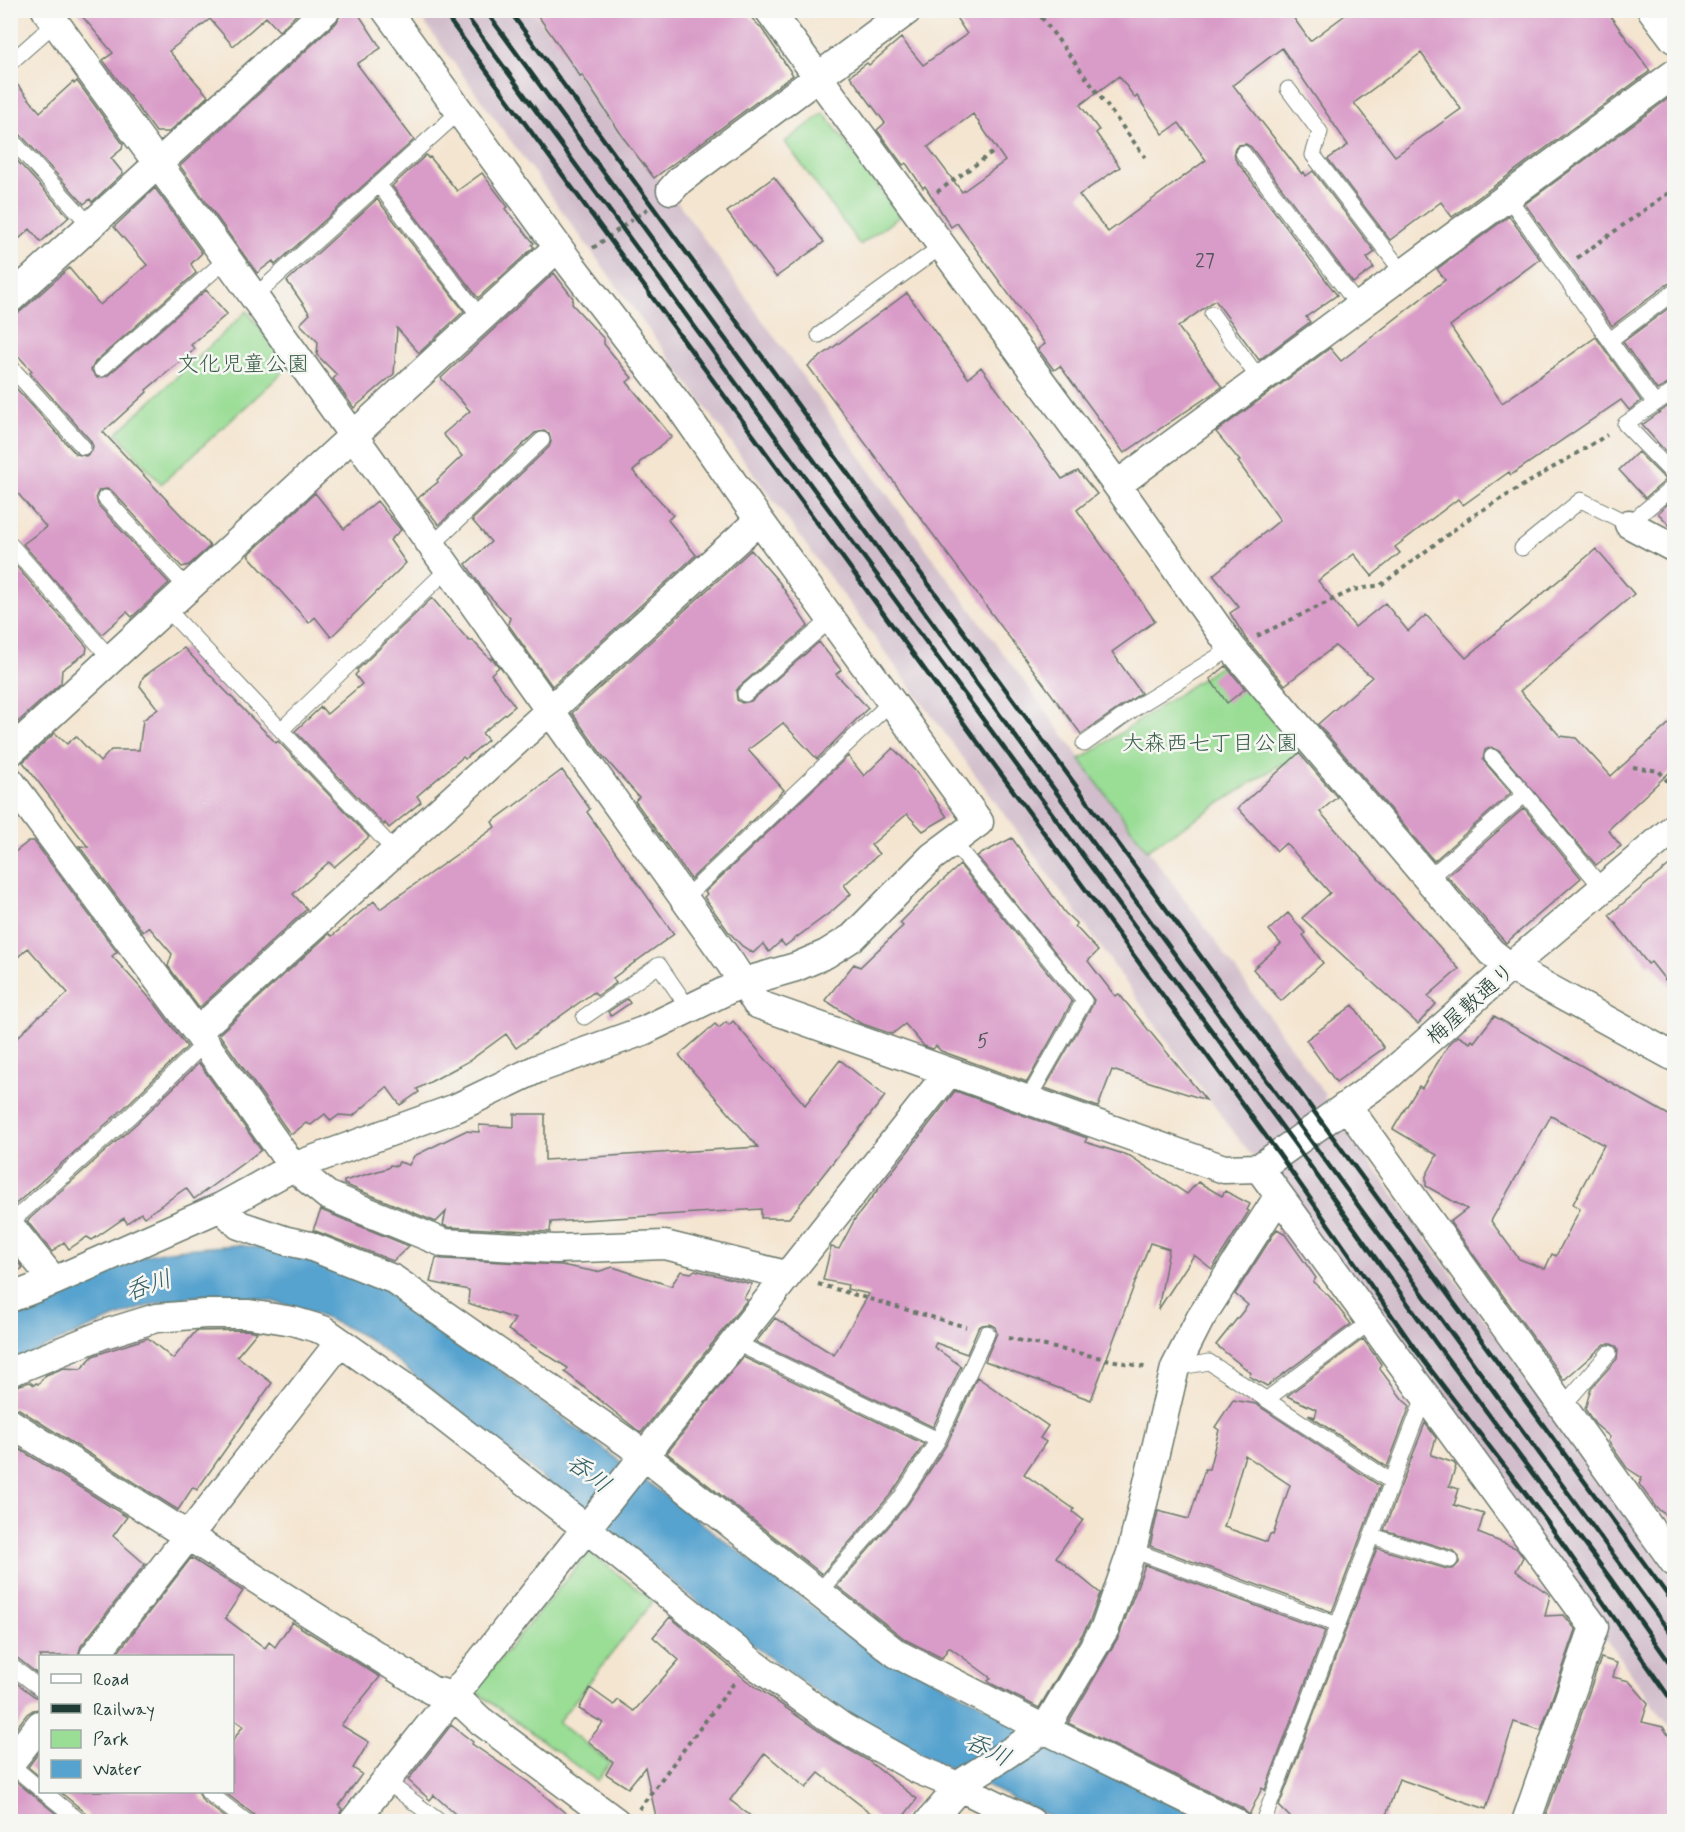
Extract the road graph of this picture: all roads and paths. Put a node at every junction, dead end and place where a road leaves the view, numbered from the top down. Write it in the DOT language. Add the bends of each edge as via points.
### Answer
graph roads {
  1 [pos="326,10"];
  2 [pos="386,10"];
  3 [pos="770,10"];
  4 [pos="908,10"];
  5 [pos="1036,10"];
  6 [pos="1652,10"];
  7 [pos="51,17"];
  8 [pos="1674,39"];
  9 [pos="10,63"];
  10 [pos="1674,74"];
  11 [pos="819,77"];
  12 [pos="1288,89"];
  13 [pos="459,112"];
  14 [pos="10,138"];
  15 [pos="993,153"];
  16 [pos="1243,153"];
  17 [pos="1145,157"];
  18 [pos="159,165"];
  19 [pos="379,185"];
  20 [pos="1674,189"];
  21 [pos="664,196"];
  22 [pos="1508,198"];
  23 [pos="914,208"];
  24 [pos="90,225"];
  25 [pos="942,246"];
  26 [pos="558,247"];
  27 [pos="591,250"];
  28 [pos="227,259"];
  29 [pos="1560,270"];
  30 [pos="1404,274"];
  31 [pos="1674,292"];
  32 [pos="254,297"];
  33 [pos="10,299"];
  34 [pos="1359,307"];
  35 [pos="1212,314"];
  36 [pos="481,318"];
  37 [pos="819,335"];
  38 [pos="1610,340"];
  39 [pos="10,366"];
  40 [pos="101,369"];
  41 [pos="1260,380"];
  42 [pos="1674,391"];
  43 [pos="1655,404"];
  44 [pos="1625,423"];
  45 [pos="354,437"];
  46 [pos="542,440"];
  47 [pos="83,447"];
  48 [pos="1674,475"];
  49 [pos="1117,486"];
  50 [pos="1674,486"];
  51 [pos="105,498"];
  52 [pos="759,520"];
  53 [pos="1629,524"];
  54 [pos="10,544"];
  55 [pos="431,546"];
  56 [pos="1522,548"];
  57 [pos="1674,548"];
  58 [pos="448,569"];
  59 [pos="188,589"];
  60 [pos="166,608"];
  61 [pos="831,619"];
  62 [pos="1232,648"];
  63 [pos="111,659"];
  64 [pos="744,694"];
  65 [pos="891,702"];
  66 [pos="548,711"];
  67 [pos="281,730"];
  68 [pos="1084,744"];
  69 [pos="10,752"];
  70 [pos="1492,757"];
  71 [pos="1633,767"];
  72 [pos="10,781"];
  73 [pos="1674,789"];
  74 [pos="1525,794"];
  75 [pos="1674,828"];
  76 [pos="953,842"];
  77 [pos="395,851"];
  78 [pos="1428,879"];
  79 [pos="1603,889"];
  80 [pos="684,899"];
  81 [pos="1510,967"];
  82 [pos="744,982"];
  83 [pos="689,1009"];
  84 [pos="584,1017"];
  85 [pos="201,1037"];
  86 [pos="1674,1057"];
  87 [pos="949,1072"];
  88 [pos="1028,1099"];
  89 [pos="1347,1106"];
  90 [pos="293,1167"];
  91 [pos="1259,1168"];
  92 [pos="1278,1197"];
  93 [pos="221,1207"];
  94 [pos="10,1224"];
  95 [pos="786,1275"];
  96 [pos="54,1281"];
  97 [pos="10,1298"];
  98 [pos="1370,1322"];
  99 [pos="987,1333"];
  100 [pos="340,1342"];
  101 [pos="734,1342"];
  102 [pos="1609,1353"];
  103 [pos="1175,1368"];
  104 [pos="10,1372"];
  105 [pos="1424,1396"];
  106 [pos="1267,1399"];
  107 [pos="1562,1407"];
  108 [pos="10,1423"];
  109 [pos="938,1440"];
  110 [pos="641,1459"];
  111 [pos="1392,1482"];
  112 [pos="590,1525"];
  113 [pos="189,1536"];
  114 [pos="1372,1536"];
  115 [pos="1132,1550"];
  116 [pos="1450,1560"];
  117 [pos="1674,1562"];
  118 [pos="818,1593"];
  119 [pos="1338,1625"];
  120 [pos="95,1655"];
  121 [pos="750,1661"];
  122 [pos="10,1665"];
  123 [pos="39,1687"];
  124 [pos="454,1696"];
  125 [pos="39,1726"];
  126 [pos="1042,1731"];
  127 [pos="12,1758"];
  128 [pos="386,1781"];
  129 [pos="963,1784"];
  130 [pos="39,1788"];
  131 [pos="46,1793"];
  132 [pos="211,1793"];
  133 [pos="625,1819"];
  134 [pos="81,1821"];
  135 [pos="247,1821"];
  136 [pos="353,1821"];
  137 [pos="440,1821"];
  138 [pos="929,1821"];
  139 [pos="1031,1821"];
  140 [pos="1234,1821"];
  141 [pos="1263,1821"];
  142 [pos="1526,1821"];
  1 -- 18 [label="street"];
  2 -- 13 [label="street"];
  3 -- 11 [label="street"];
  4 -- 11 [label="street"];
  5 -- 17 [label="path"];
  6 -- 8 [label="street"];
  7 -- 9 [label="lane"];
  7 -- 18 [label="street"];
  10 -- 22 [label="street"];
  11 -- 21 [label="street"];
  11 -- 23 [label="street"];
  12 -- 30 [label="lane" via="1320,132 1313,155"];
  13 -- 19 [label="lane"];
  13 -- 26 [label="street"];
  14 -- 24 [label="lane"];
  15 -- 23 [label="path"];
  16 -- 34 [label="lane"];
  18 -- 24 [label="street"];
  18 -- 28 [label="street"];
  19 -- 32 [label="lane"];
  19 -- 36 [label="lane"];
  20 -- 29 [label="path"];
  21 -- 27 [label="path"];
  22 -- 29 [label="lane"];
  22 -- 30 [label="street"];
  23 -- 25 [label="street"];
  24 -- 33 [label="street"];
  25 -- 37 [label="lane"];
  25 -- 49 [label="street"];
  26 -- 36 [label="street"];
  26 -- 52 [label="street" via="680,407"];
  28 -- 32 [label="street"];
  28 -- 40 [label="lane"];
  29 -- 38 [label="lane"];
  30 -- 34 [label="street"];
  31 -- 38 [label="lane"];
  32 -- 45 [label="street"];
  34 -- 41 [label="street"];
  35 -- 41 [label="lane"];
  36 -- 45 [label="street"];
  38 -- 43 [label="lane"];
  39 -- 47 [label="lane"];
  41 -- 49 [label="street"];
  42 -- 43 [label="lane"];
  43 -- 44 [label="lane"];
  44 -- 48 [label="lane"];
  44 -- 62 [label="path" via="1471,517 1381,585 1353,590"];
  45 -- 55 [label="street"];
  45 -- 59 [label="street" via="278,498"];
  46 -- 55 [label="lane"];
  49 -- 62 [label="street"];
  50 -- 53 [label="lane"];
  51 -- 59 [label="lane"];
  52 -- 61 [label="street"];
  52 -- 66 [label="street"];
  53 -- 56 [label="lane" via="1581,500"];
  53 -- 57 [label="street"];
  54 -- 63 [label="lane"];
  55 -- 58 [label="street"];
  58 -- 66 [label="street"];
  58 -- 67 [label="lane"];
  59 -- 60 [label="street"];
  60 -- 63 [label="street"];
  60 -- 67 [label="lane"];
  61 -- 64 [label="lane"];
  61 -- 65 [label="street"];
  62 -- 68 [label="lane"];
  62 -- 78 [label="street"];
  63 -- 69 [label="street"];
  65 -- 76 [label="street" via="979,822"];
  65 -- 80 [label="lane"];
  66 -- 77 [label="street"];
  66 -- 80 [label="street"];
  67 -- 77 [label="lane"];
  70 -- 74 [label="lane"];
  71 -- 73 [label="path" via="1659,771"];
  72 -- 85 [label="street"];
  74 -- 78 [label="lane"];
  74 -- 79 [label="lane"];
  75 -- 79 [label="street, 梅屋敷通り"];
  76 -- 82 [label="street" via="913,875 853,937 795,967"];
  76 -- 88 [label="lane" via="1084,1001"];
  77 -- 85 [label="street"];
  78 -- 81 [label="street" via="1491,952"];
  79 -- 81 [label="street, 梅屋敷通り" via="1571,926"];
  80 -- 82 [label="street"];
  81 -- 86 [label="street"];
  81 -- 89 [label="street, 梅屋敷通り" via="1387,1077"];
  82 -- 83 [label="street"];
  82 -- 87 [label="street" via="757,1004"];
  83 -- 84 [label="lane" via="659,965"];
  83 -- 90 [label="street" via="643,1031 537,1069 456,1108"];
  85 -- 90 [label="street"];
  85 -- 94 [label="lane" via="130,1116"];
  87 -- 88 [label="street"];
  87 -- 95 [label="street"];
  88 -- 91 [label="street" via="1224,1169"];
  89 -- 91 [label="street, 梅屋敷通り"];
  89 -- 107 [label="street"];
  90 -- 93 [label="street"];
  90 -- 95 [label="street" via="327,1195 444,1243 555,1249 665,1245"];
  91 -- 92 [label="street"];
  92 -- 98 [label="street"];
  92 -- 103 [label="street" via="1200,1318"];
  93 -- 96 [label="street"];
  93 -- 110 [label="street" via="239,1225 310,1246 393,1279"];
  94 -- 96 [label="street"];
  95 -- 101 [label="street"];
  96 -- 97 [label="street"];
  98 -- 105 [label="street"];
  98 -- 106 [label="lane"];
  99 -- 109 [label="lane"];
  100 -- 104 [label="street" via="322,1330 249,1314 156,1318 104,1334"];
  100 -- 112 [label="street"];
  100 -- 113 [label="street"];
  101 -- 109 [label="lane"];
  101 -- 110 [label="street"];
  102 -- 107 [label="lane"];
  103 -- 106 [label="lane" via="1209,1362"];
  103 -- 115 [label="street"];
  105 -- 111 [label="lane"];
  105 -- 142 [label="street" via="1594,1627"];
  106 -- 111 [label="lane"];
  107 -- 117 [label="street"];
  108 -- 113 [label="street"];
  109 -- 118 [label="lane" via="900,1499"];
  110 -- 112 [label="street"];
  110 -- 118 [label="street"];
  111 -- 114 [label="lane"];
  112 -- 121 [label="street"];
  112 -- 124 [label="street"];
  113 -- 120 [label="street"];
  113 -- 124 [label="street" via="431,1690"];
  114 -- 116 [label="lane"];
  114 -- 119 [label="lane"];
  115 -- 119 [label="lane"];
  115 -- 126 [label="street" via="1105,1628"];
  118 -- 126 [label="street" via="897,1653"];
  119 -- 141 [label="lane"];
  121 -- 129 [label="street" via="842,1727 917,1769"];
  121 -- 133 [label="path"];
  122 -- 123 [label="lane"];
  124 -- 128 [label="street"];
  124 -- 133 [label="street" via="481,1721"];
  125 -- 127 [label="street"];
  126 -- 129 [label="street"];
  126 -- 140 [label="street"];
  127 -- 130 [label="lane"];
  128 -- 136 [label="street"];
  128 -- 137 [label="lane"];
  129 -- 138 [label="street"];
  129 -- 139 [label="street"];
  131 -- 134 [label="lane"];
  132 -- 135 [label="lane"];
}
